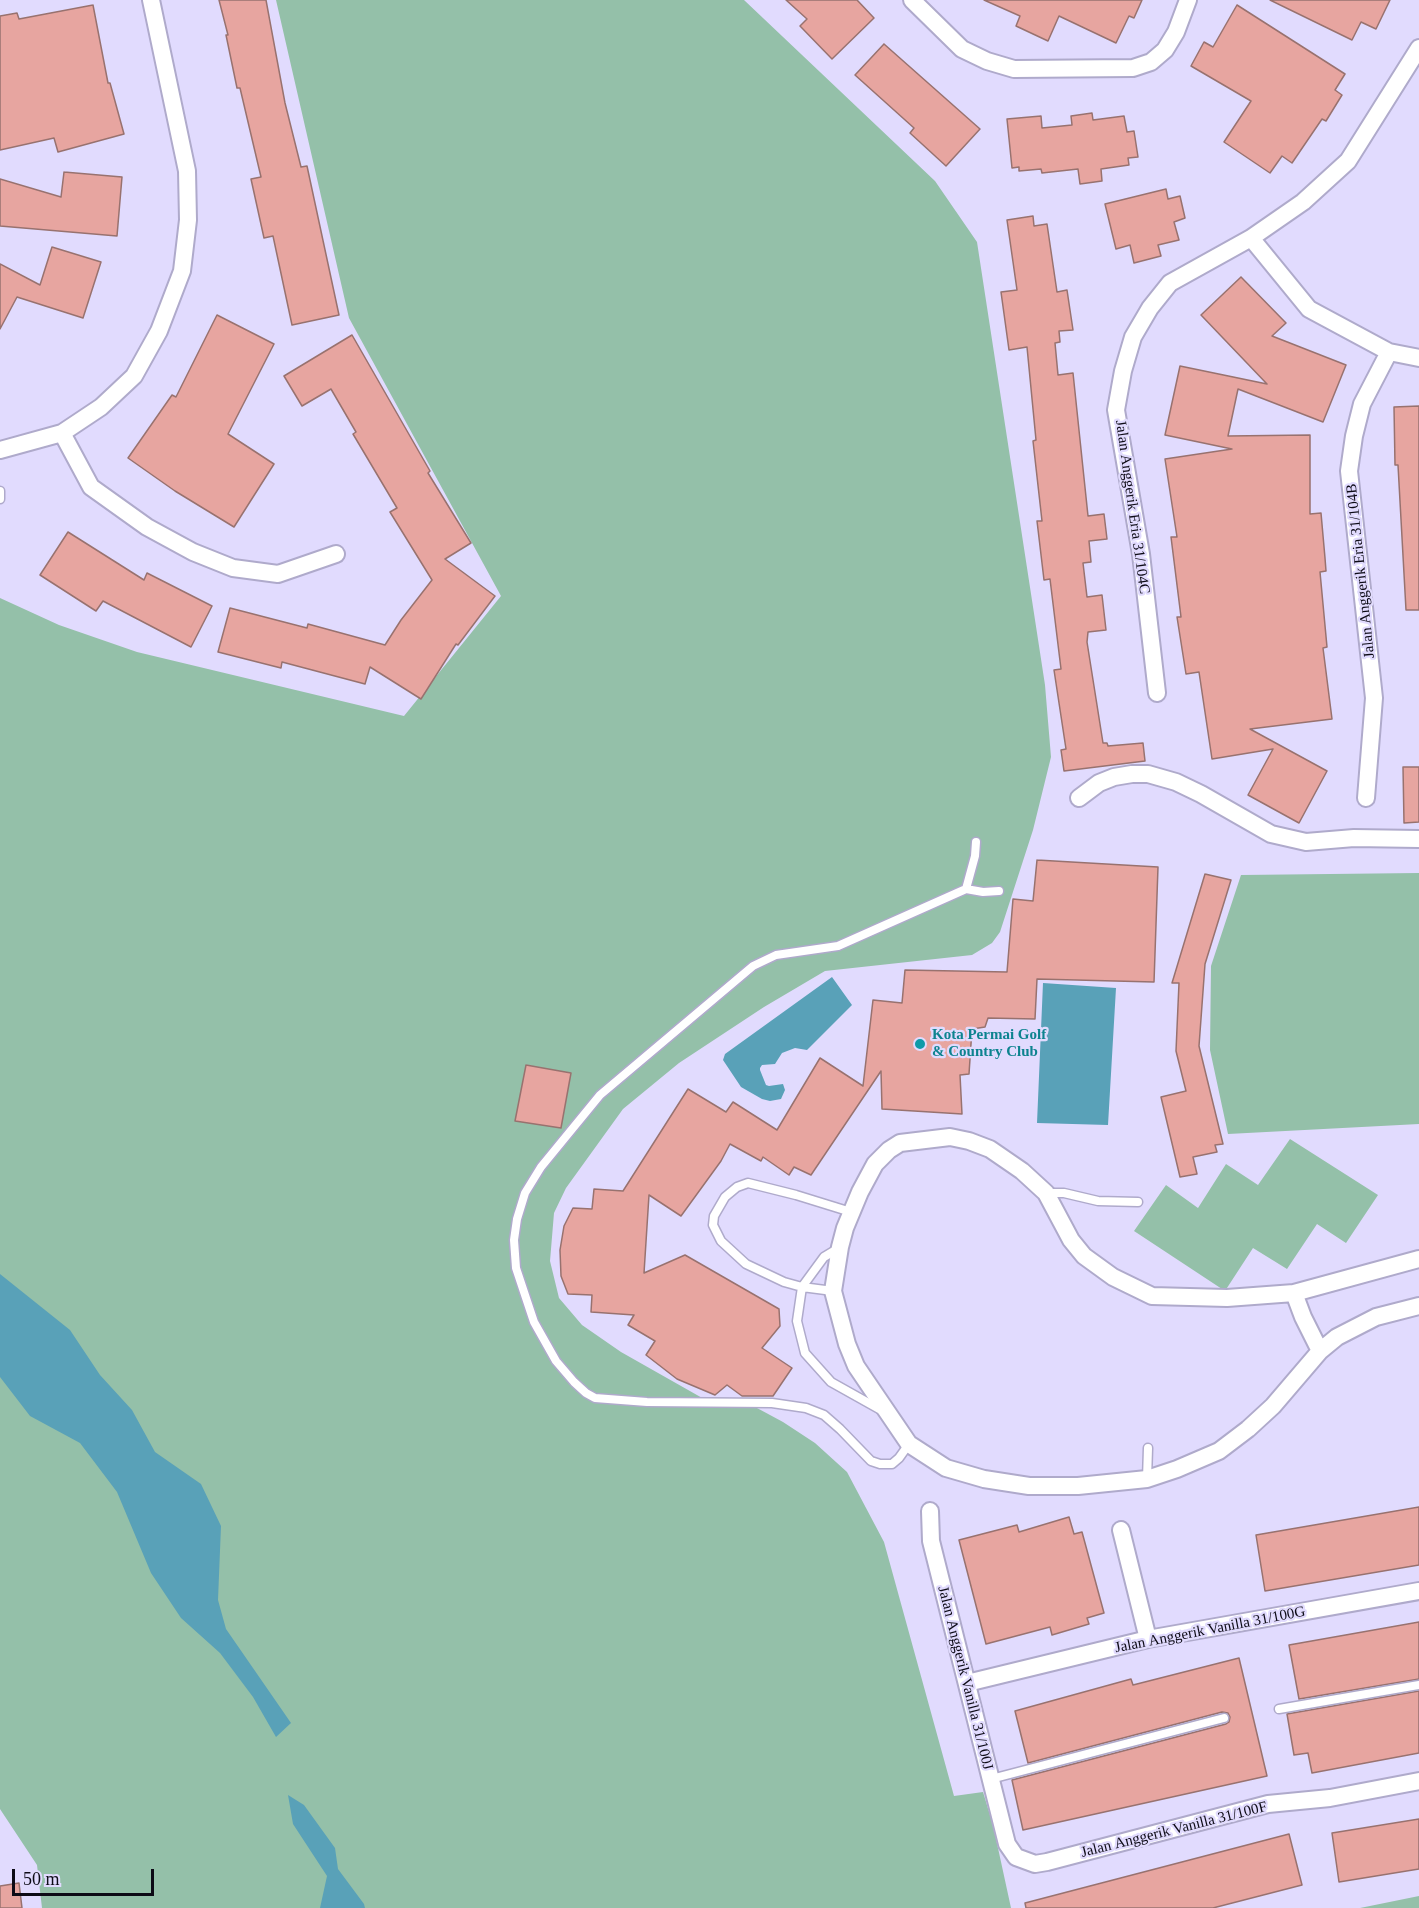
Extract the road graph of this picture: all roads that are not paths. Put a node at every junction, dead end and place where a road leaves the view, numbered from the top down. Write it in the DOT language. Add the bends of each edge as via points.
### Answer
graph roads {
  1 [pos="151,0"];
  2 [pos="912,0"];
  3 [pos="1188,0"];
  4 [pos="1419,48"];
  5 [pos="1251,238"];
  6 [pos="1389,352"];
  7 [pos="1419,358"];
  8 [pos="62,433"];
  9 [pos="0,450"];
  10 [pos="0,491"];
  11 [pos="0,499"];
  12 [pos="336,554"];
  13 [pos="1157,693"];
  14 [pos="1079,798"];
  15 [pos="1366,798"];
  16 [pos="1419,839"];
  17 [pos="976,842"];
  18 [pos="966,889"];
  19 [pos="999,891"];
  20 [pos="1046,1193"];
  21 [pos="1138,1202"];
  22 [pos="851,1212"];
  23 [pos="840,1247"];
  24 [pos="1419,1259"];
  25 [pos="802,1287"];
  26 [pos="833,1291"];
  27 [pos="1294,1293"];
  28 [pos="1419,1306"];
  29 [pos="1320,1351"];
  30 [pos="887,1413"];
  31 [pos="909,1444"];
  32 [pos="1148,1448"];
  33 [pos="1147,1479"];
  34 [pos="930,1511"];
  35 [pos="1121,1530"];
  36 [pos="1419,1591"];
  37 [pos="1148,1639"];
  38 [pos="967,1683"];
  39 [pos="1419,1685"];
  40 [pos="1279,1709"];
  41 [pos="1224,1718"];
  42 [pos="991,1779"];
  43 [pos="1419,1781"];
  44 [pos="1007,1844"];
  1 -- 8 [label="street" via="187,171 188,220 182,271 159,331 134,376 101,406"];
  2 -- 3 [label="street" via="962,49 1014,69 1133,68 1151,62 1165,50 1176,32"];
  4 -- 5 [label="street, Jalan Anggerik Eria 31/104C" via="1348,161 1303,202"];
  5 -- 6 [label="street" via="1309,309"];
  5 -- 13 [label="street, Jalan Anggerik Eria 31/104C" via="1170,283 1133,337 1123,372 1116,410 1142,554"];
  6 -- 7 [label="street"];
  6 -- 15 [label="street, Jalan Anggerik Eria 31/104B" via="1362,404 1349,471 1374,698"];
  8 -- 9 [label="street"];
  8 -- 12 [label="street" via="91,488 147,527 193,552 233,568 278,574"];
  10 -- 11 [label="lane"];
  14 -- 16 [label="street" via="1114,777 1148,774 1201,794 1271,834 1306,842"];
  17 -- 18 [label="lane"];
  18 -- 19 [label="lane"];
  18 -- 31 [label="lane" via="838,946 776,955 753,966 600,1095 541,1167 525,1193 514,1240 516,1268 534,1322 556,1361 595,1398 772,1403 806,1408 824,1415 871,1461 880,1464 892,1464"];
  20 -- 21 [label="lane"];
  20 -- 22 [label="street" via="1017,1167 969,1140 919,1140 900,1143 875,1164"];
  20 -- 27 [label="street" via="1084,1256 1113,1277 1152,1296 1227,1298"];
  22 -- 23 [label="street"];
  22 -- 25 [label="lane" via="748,1184 737,1187 720,1203 713,1225 721,1241 746,1264"];
  23 -- 25 [label="lane" via="824,1257"];
  23 -- 26 [label="street"];
  24 -- 27 [label="street"];
  25 -- 26 [label="lane"];
  25 -- 30 [label="lane" via="797,1321 805,1353 831,1382"];
  26 -- 30 [label="street" via="856,1366"];
  27 -- 29 [label="street"];
  28 -- 29 [label="street" via="1376,1317 1337,1337"];
  29 -- 33 [label="street" via="1273,1406 1241,1435 1219,1451"];
  30 -- 31 [label="street"];
  31 -- 33 [label="street" via="946,1468 1029,1486"];
  32 -- 33 [label="lane"];
  34 -- 38 [label="street, Jalan Anggerik Vanilla 31/100J" via="930,1541"];
  35 -- 37 [label="street"];
  36 -- 37 [label="street, Jalan Anggerik Vanilla 31/100G"];
  37 -- 38 [label="street, Jalan Anggerik Vanilla 31/100G"];
  38 -- 42 [label="street, Jalan Anggerik Vanilla 31/100J"];
  39 -- 40 [label="lane"];
  41 -- 42 [label="lane"];
  42 -- 44 [label="street, Jalan Anggerik Vanilla 31/100J"];
  43 -- 44 [label="street, Jalan Anggerik Vanilla 31/100F" via="1330,1798 1268,1804 1035,1864 1016,1857"];
}
